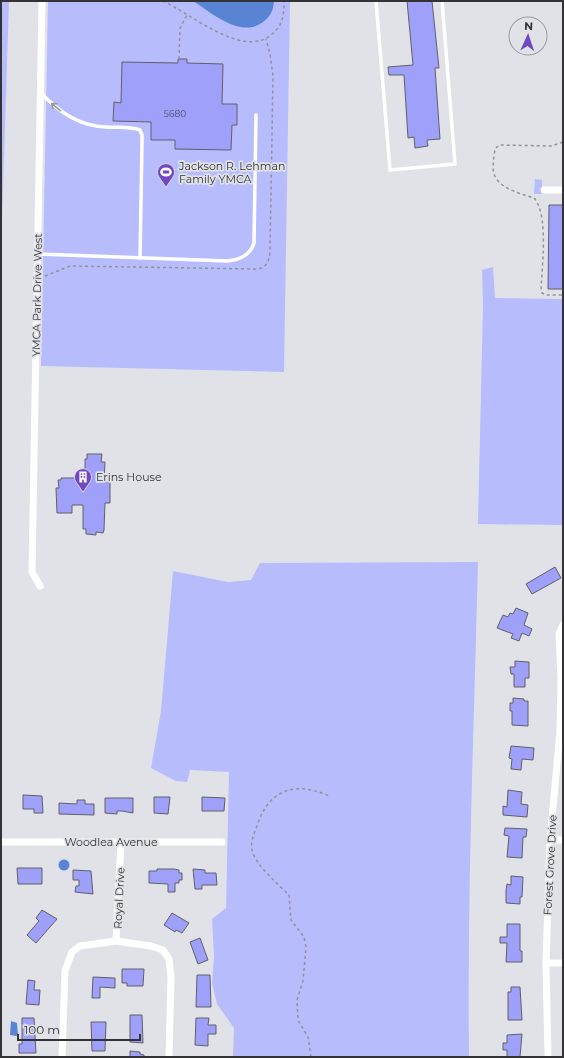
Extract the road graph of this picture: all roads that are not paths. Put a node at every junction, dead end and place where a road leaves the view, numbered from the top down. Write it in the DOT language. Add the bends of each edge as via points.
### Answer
graph roads {
  1 [pos="42,1"];
  2 [pos="376,1"];
  3 [pos="442,1"];
  4 [pos="40,92"];
  5 [pos="256,115"];
  6 [pos="544,190"];
  7 [pos="563,190"];
  8 [pos="38,254"];
  9 [pos="140,258"];
  10 [pos="40,586"];
  11 [pos="563,625"];
  12 [pos="550,840"];
  13 [pos="563,840"];
  14 [pos="1,842"];
  15 [pos="121,842"];
  16 [pos="222,842"];
  17 [pos="116,941"];
  18 [pos="546,963"];
  19 [pos="563,963"];
  20 [pos="62,1057"];
  21 [pos="169,1057"];
  22 [pos="548,1057"];
  1 -- 4 [label="street, YMCA Park Drive West"];
  2 -- 3 [label="lane" via="390,170 455,164"];
  4 -- 8 [label="street, YMCA Park Drive West"];
  9 -- 4 [label="lane, one-way" via="140,130 104,127 73,119 56,108"];
  5 -- 9 [label="lane" via="254,243 249,253 236,260"];
  6 -- 7 [label="street"];
  8 -- 9 [label="lane"];
  8 -- 10 [label="street, YMCA Park Drive West" via="32,572"];
  11 -- 12 [label="street, Forest Grove Drive" via="559,634 560,731"];
  12 -- 13 [label="street"];
  12 -- 18 [label="street, Forest Grove Drive"];
  14 -- 15 [label="street, Woodlea Avenue"];
  15 -- 16 [label="street, Woodlea Avenue"];
  15 -- 17 [label="street, Royal Drive"];
  17 -- 20 [label="street" via="80,946 72,952 65,971"];
  17 -- 21 [label="street, Royal Drive" via="163,950 169,959"];
  18 -- 19 [label="street"];
  18 -- 22 [label="street, Forest Grove Drive"];
}
